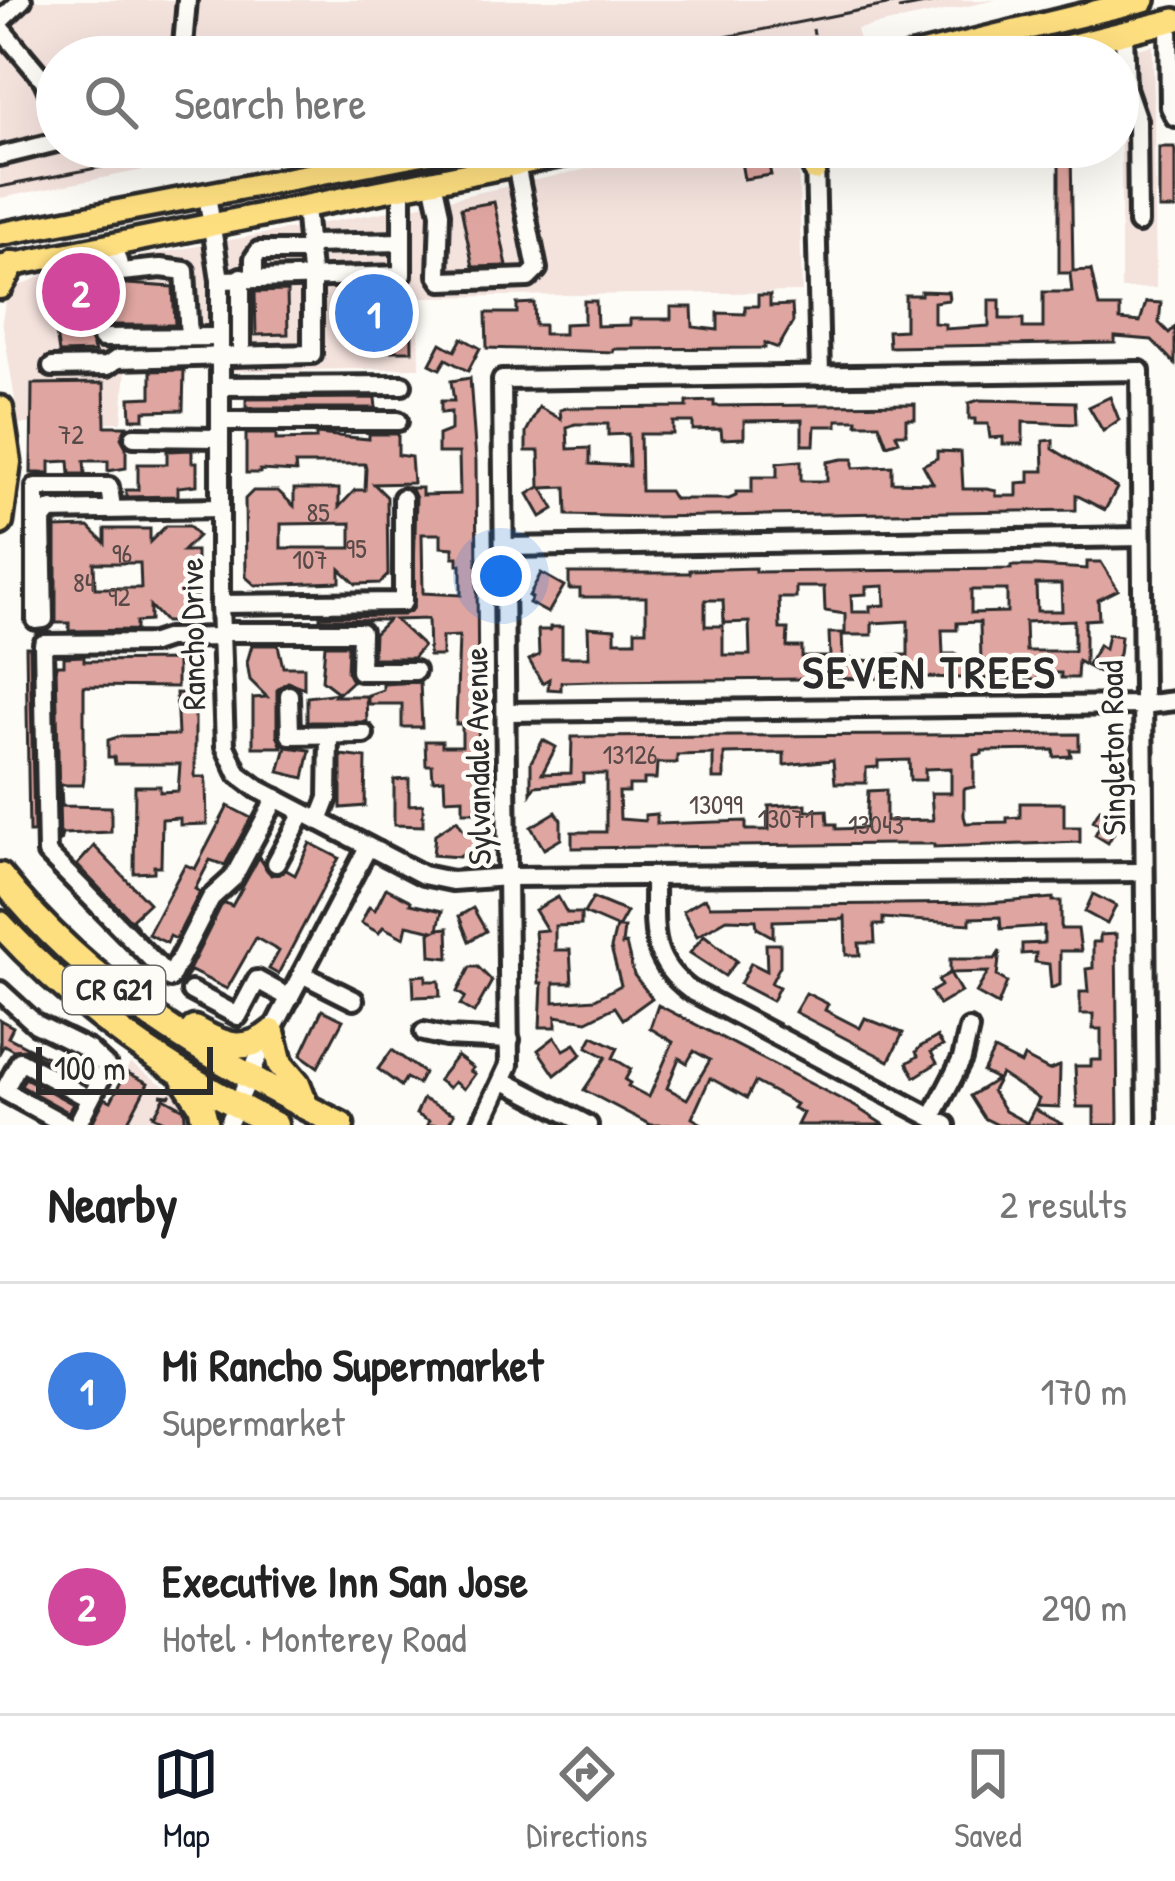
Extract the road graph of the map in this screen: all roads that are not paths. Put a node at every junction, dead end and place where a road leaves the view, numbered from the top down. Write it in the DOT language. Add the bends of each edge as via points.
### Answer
graph roads {
  1 [pos="22,0"];
  2 [pos="187,0"];
  3 [pos="1144,0"];
  4 [pos="1172,21"];
  5 [pos="0,25"];
  6 [pos="1124,32"];
  7 [pos="184,36"];
  8 [pos="996,36"];
  9 [pos="1108,36"];
  10 [pos="1124,36"];
  11 [pos="36,71"];
  12 [pos="1175,117"];
  13 [pos="36,147"];
  14 [pos="0,155"];
  15 [pos="345,168"];
  16 [pos="498,168"];
  17 [pos="517,168"];
  18 [pos="818,168"];
  19 [pos="1137,168"];
  20 [pos="434,182"];
  21 [pos="402,188"];
  22 [pos="207,194"];
  23 [pos="305,207"];
  24 [pos="1138,223"];
  25 [pos="214,225"];
  26 [pos="0,234"];
  27 [pos="157,236"];
  28 [pos="402,242"];
  29 [pos="113,244"];
  30 [pos="310,247"];
  31 [pos="161,268"];
  32 [pos="4,272"];
  33 [pos="310,276"];
  34 [pos="248,277"];
  35 [pos="219,281"];
  36 [pos="188,282"];
  37 [pos="102,338"];
  38 [pos="189,338"];
  39 [pos="220,346"];
  40 [pos="241,353"];
  41 [pos="52,367"];
  42 [pos="820,376"];
  43 [pos="402,385"];
  44 [pos="220,386"];
  45 [pos="0,409"];
  46 [pos="398,421"];
  47 [pos="220,430"];
  48 [pos="134,437"];
  49 [pos="403,498"];
  50 [pos="112,508"];
  51 [pos="220,508"];
  52 [pos="44,510"];
  53 [pos="0,522"];
  54 [pos="39,533"];
  55 [pos="1141,537"];
  56 [pos="504,547"];
  57 [pos="220,604"];
  58 [pos="222,635"];
  59 [pos="415,671"];
  60 [pos="289,695"];
  61 [pos="1175,701"];
  62 [pos="1142,705"];
  63 [pos="506,712"];
  64 [pos="329,734"];
  65 [pos="364,734"];
  66 [pos="276,798"];
  67 [pos="311,817"];
  68 [pos="368,847"];
  69 [pos="276,862"];
  70 [pos="1144,872"];
  71 [pos="0,876"];
  72 [pos="508,877"];
  73 [pos="654,878"];
  74 [pos="0,924"];
  75 [pos="302,974"];
  76 [pos="0,991"];
  77 [pos="190,991"];
  78 [pos="290,998"];
  79 [pos="354,1000"];
  80 [pos="158,1023"];
  81 [pos="969,1029"];
  82 [pos="272,1032"];
  83 [pos="424,1032"];
  84 [pos="510,1040"];
  85 [pos="249,1078"];
  86 [pos="504,1081"];
  87 [pos="177,1083"];
  88 [pos="90,1099"];
  89 [pos="306,1107"];
  90 [pos="233,1115"];
  91 [pos="939,1121"];
  92 [pos="66,1125"];
  93 [pos="76,1125"];
  94 [pos="206,1125"];
  95 [pos="275,1125"];
  96 [pos="341,1125"];
  97 [pos="482,1125"];
  98 [pos="588,1125"];
  99 [pos="1148,1125"];
  1 -- 5 [label="street"];
  2 -- 7 [label="street"];
  3 -- 8 [label="main road"];
  4 -- 6 [label="main road"];
  4 -- 12 [label="street"];
  5 -- 11 [label="street"];
  6 -- 9 [label="main road"];
  6 -- 10 [label="street"];
  13 -- 14 [label="street"];
  15 -- 22 [label="main road"];
  16 -- 20 [label="main road"];
  17 -- 20 [label="street" via="537,269 528,278 442,281"];
  18 -- 42 [label="street"];
  19 -- 24 [label="street"];
  20 -- 21 [label="main road"];
  21 -- 23 [label="main road"];
  21 -- 28 [label="street"];
  22 -- 25 [label="street, Rancho Drive"];
  22 -- 26 [label="main road"];
  23 -- 25 [label="main road"];
  23 -- 30 [label="street"];
  25 -- 27 [label="main road"];
  25 -- 35 [label="street, Rancho Drive"];
  27 -- 29 [label="main road"];
  27 -- 31 [label="street"];
  28 -- 30 [label="street"];
  28 -- 33 [label="street" via="402,275"];
  29 -- 31 [label="street" via="121,272"];
  29 -- 32 [label="main road"];
  30 -- 33 [label="street"];
  30 -- 34 [label="street" via="260,251"];
  31 -- 36 [label="street" via="185,272"];
  33 -- 34 [label="street"];
  33 -- 40 [label="street" via="312,354"];
  34 -- 35 [label="street"];
  34 -- 40 [label="street"];
  35 -- 36 [label="street"];
  35 -- 39 [label="street, Rancho Drive"];
  36 -- 38 [label="street"];
  37 -- 38 [label="street"];
  38 -- 39 [label="street"];
  39 -- 40 [label="street"];
  39 -- 41 [label="street"];
  39 -- 44 [label="street, Rancho Drive"];
  42 -- 55 [label="street, Singleton Road" via="1140,371"];
  42 -- 56 [label="street, Sylvandale Avenue" via="502,380"];
  43 -- 44 [label="street"];
  44 -- 47 [label="street, Rancho Drive"];
  45 -- 53 [label="highway" via="8,480"];
  46 -- 47 [label="street"];
  47 -- 48 [label="street"];
  47 -- 51 [label="street, Rancho Drive"];
  49 -- 57 [label="street" via="404,602"];
  50 -- 51 [label="street"];
  50 -- 52 [label="street"];
  50 -- 52 [label="street" via="109,487 36,487"];
  51 -- 57 [label="street, Rancho Drive"];
  52 -- 54 [label="street"];
  55 -- 56 [label="street"];
  55 -- 62 [label="street, Singleton Road"];
  56 -- 63 [label="street, Sylvandale Avenue"];
  57 -- 58 [label="street, Rancho Drive"];
  58 -- 59 [label="street" via="361,632 361,670"];
  58 -- 66 [label="street, Rancho Drive" via="230,762"];
  58 -- 66 [label="street" via="43,644 47,853 170,978"];
  60 -- 64 [label="street" via="290,735"];
  61 -- 62 [label="street"];
  62 -- 63 [label="street"];
  62 -- 70 [label="street, Singleton Road"];
  63 -- 72 [label="street, Sylvandale Avenue"];
  64 -- 65 [label="street"];
  64 -- 67 [label="street" via="328,798"];
  66 -- 67 [label="street, Rancho Drive"];
  67 -- 68 [label="street, Rancho Drive"];
  67 -- 69 [label="street"];
  68 -- 72 [label="street, Rancho Drive" via="436,880"];
  68 -- 75 [label="street"];
  70 -- 73 [label="street, Rancho Drive"];
  70 -- 99 [label="street, Singleton Road"];
  71 -- 80 [label="highway, CR G21" via="64,946"];
  72 -- 73 [label="street, Rancho Drive"];
  72 -- 84 [label="street, Sylvandale Avenue"];
  73 -- 91 [label="street" via="655,942 673,978"];
  74 -- 87 [label="highway, CR G21"];
  75 -- 78 [label="street"];
  75 -- 79 [label="street"];
  76 -- 88 [label="street" via="36,1024 107,1066"];
  77 -- 78 [label="street" via="238,1016 257,980"];
  78 -- 82 [label="street"];
  80 -- 82 [label="highway" via="179,1021 221,1045 246,1047"];
  80 -- 85 [label="highway, CR G21"];
  81 -- 91 [label="street"];
  82 -- 85 [label="street"];
  82 -- 89 [label="highway"];
  83 -- 84 [label="street"];
  84 -- 86 [label="street, Sylvandale Avenue"];
  85 -- 89 [label="highway, CR G21"];
  85 -- 90 [label="street"];
  86 -- 97 [label="street, Sylvandale Avenue"];
  86 -- 98 [label="street"];
  87 -- 90 [label="highway, CR G21"];
  87 -- 94 [label="highway" via="201,1105"];
  88 -- 92 [label="street" via="20,1061 4,1091"];
  88 -- 93 [label="street"];
  89 -- 96 [label="highway, CR G21"];
  90 -- 95 [label="highway, CR G21"];
}
